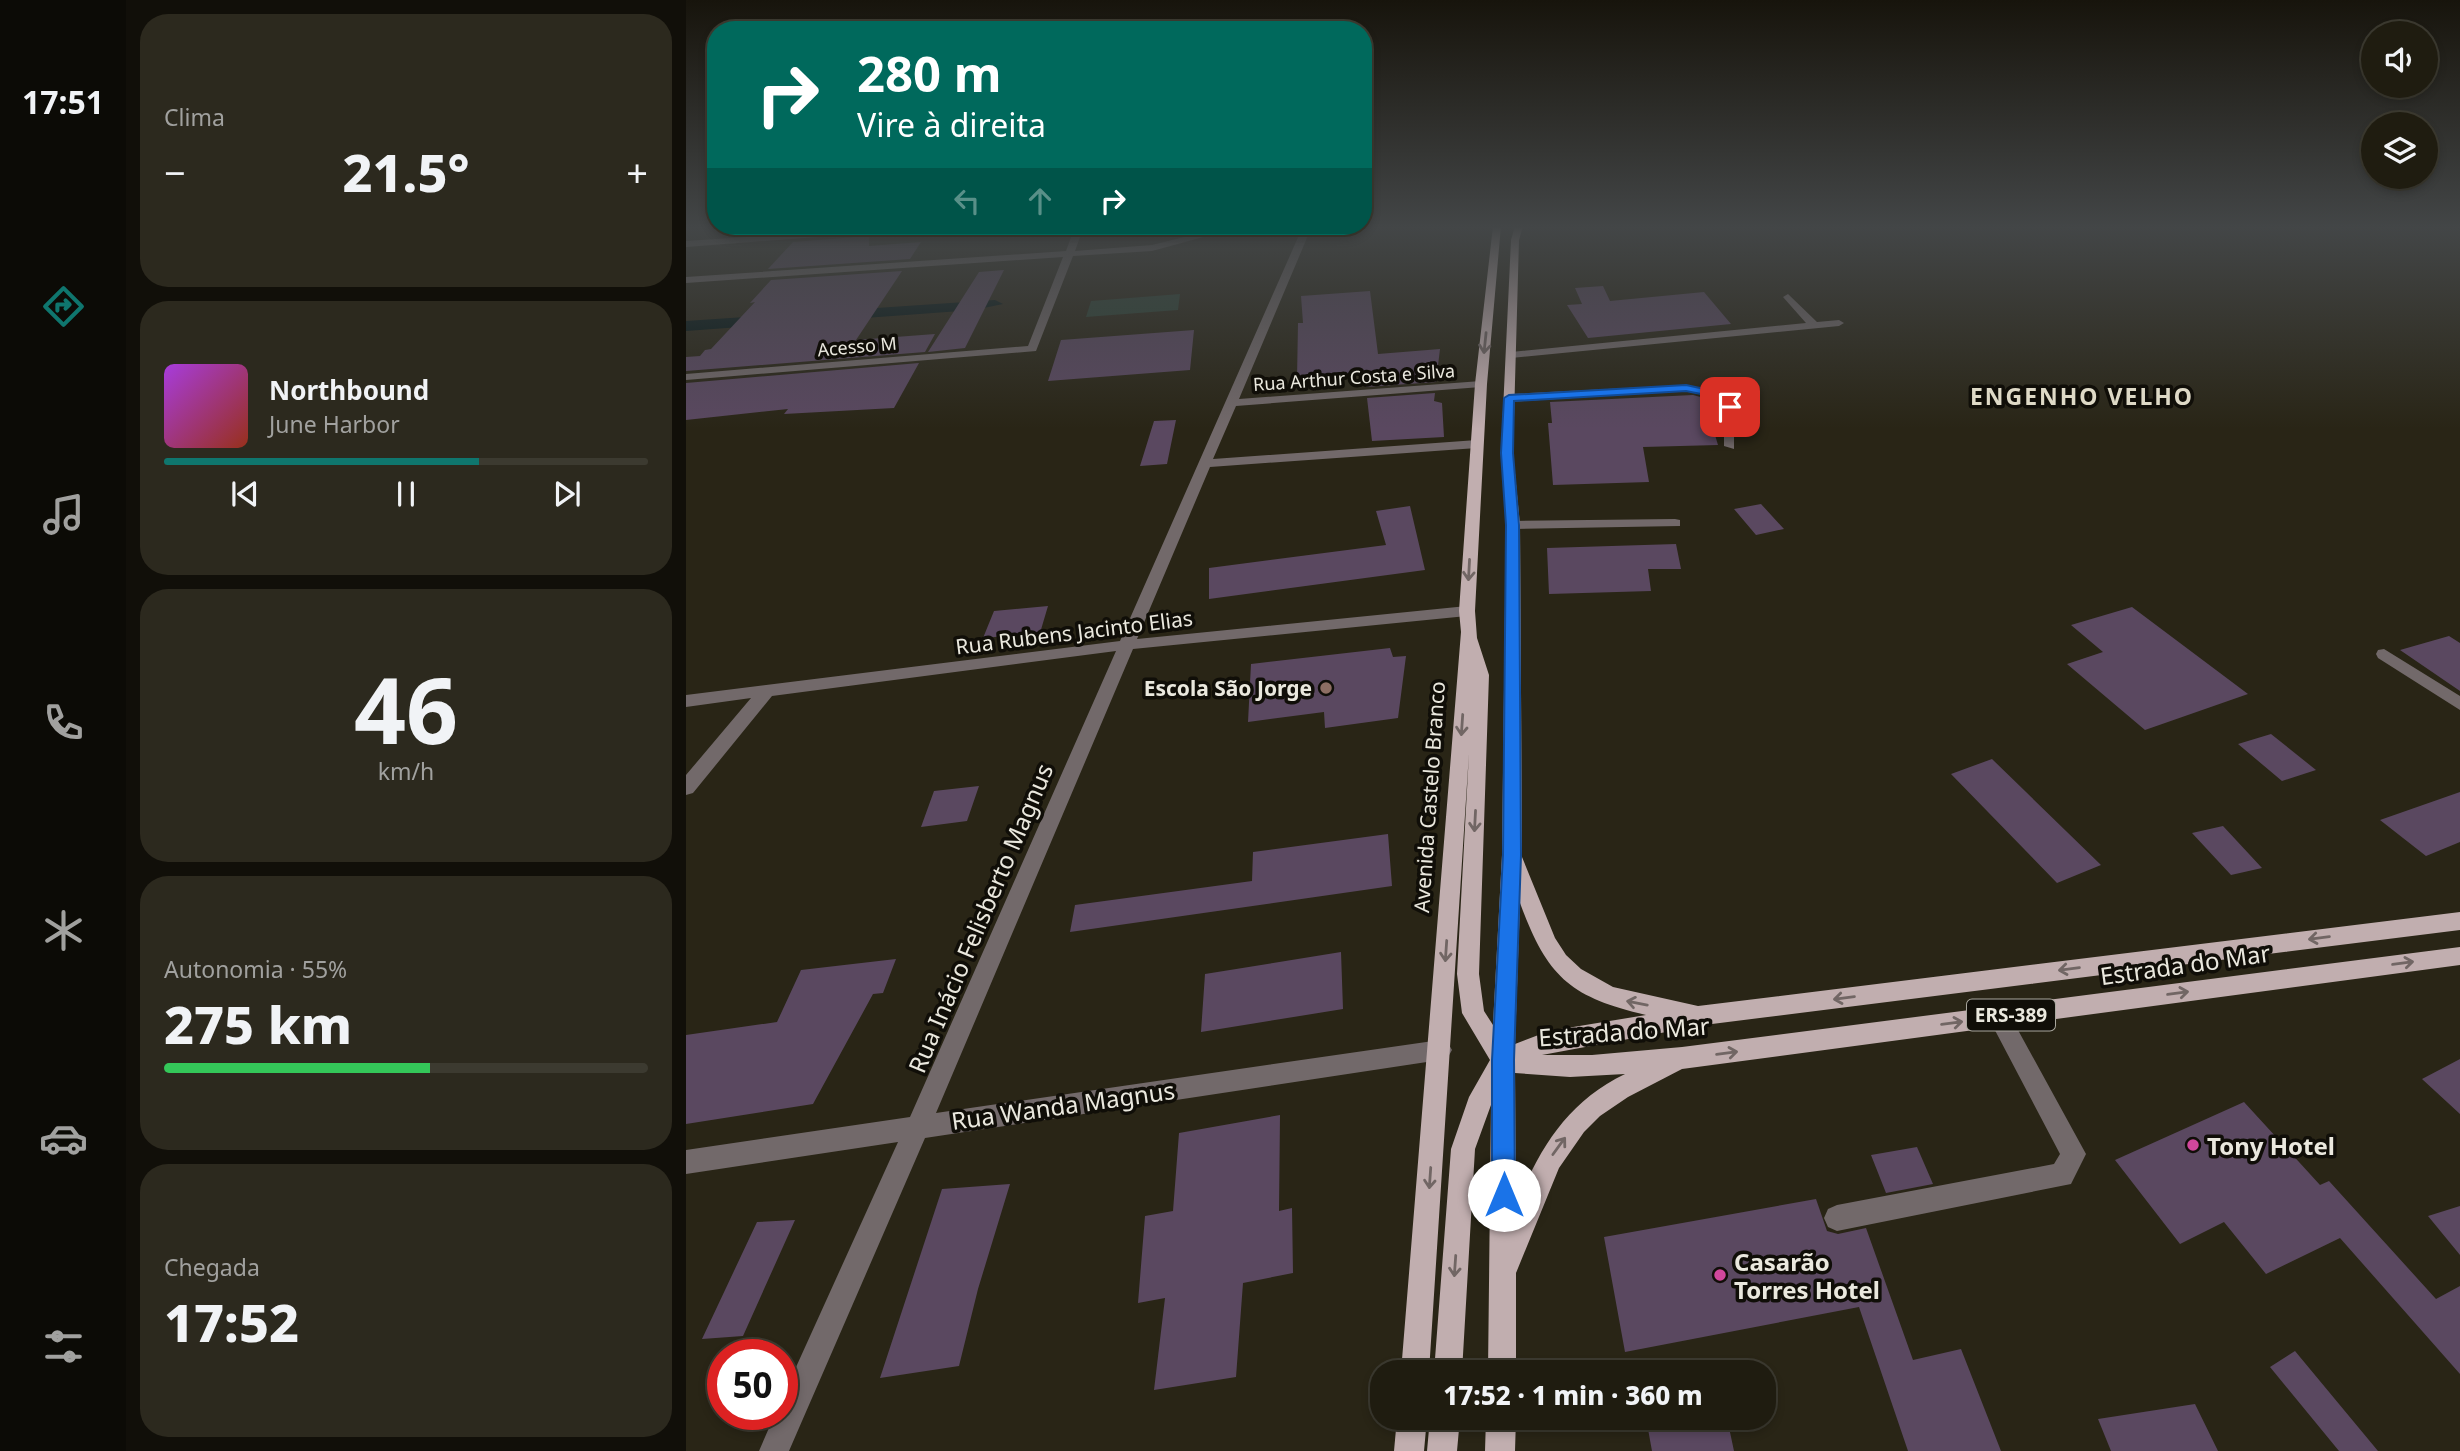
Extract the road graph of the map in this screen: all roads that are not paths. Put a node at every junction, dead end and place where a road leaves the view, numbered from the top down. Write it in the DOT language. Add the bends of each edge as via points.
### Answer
graph roads {
  1 [pos="1054,294"];
  2 [pos="1278,294"];
  3 [pos="1490,294"];
  4 [pos="1513,294"];
  5 [pos="1788,297"];
  6 [pos="1839,323"];
  7 [pos="1814,325"];
  8 [pos="1511,355"];
  9 [pos="686,377"];
  10 [pos="1481,384"];
  11 [pos="1509,398"];
  12 [pos="1230,403"];
  13 [pos="1477,443"];
  14 [pos="1730,446"];
  15 [pos="1204,464"];
  16 [pos="1675,523"];
  17 [pos="1513,525"];
  18 [pos="1468,621"];
  19 [pos="1126,645"];
  20 [pos="2384,654"];
  21 [pos="766,692"];
  22 [pos="686,701"];
  23 [pos="2460,704"];
  24 [pos="686,788"];
  25 [pos="1512,855"];
  26 [pos="2460,921"];
  27 [pos="2460,956"];
  28 [pos="1704,1015"];
  29 [pos="1999,1017"];
  30 [pos="1440,1050"];
  31 [pos="1682,1058"];
  32 [pos="1503,1060"];
  33 [pos="918,1126"];
  34 [pos="686,1162"];
  35 [pos="1837,1218"];
  36 [pos="1504,1276"];
  37 [pos="1416,1360"];
  38 [pos="1449,1360"];
  39 [pos="1502,1360"];
  40 [pos="1411,1430"];
  41 [pos="1444,1430"];
  42 [pos="1501,1430"];
  43 [pos="774,1451"];
  44 [pos="1409,1451"];
  45 [pos="1442,1451"];
  46 [pos="1500,1451"];
  1 -- 9 [label="street, Acesso M" via="1032,349"];
  2 -- 12 [label="street, Rua Inácio Felisberto Magnus"];
  3 -- 10 [label="main road, Avenida Castelo Branco, one-way"];
  4 -- 8 [label="main road"];
  5 -- 7 [label="street"];
  6 -- 7 [label="street"];
  7 -- 8 [label="street"];
  8 -- 11 [label="main road"];
  10 -- 12 [label="street, Rua Arthur Costa e Silva"];
  10 -- 13 [label="main road, Avenida Castelo Branco"];
  11 -- 14 [label="street" via="1705,390 1719,395 1730,407"];
  11 -- 17 [label="main road" via="1507,453"];
  12 -- 15 [label="street, Rua Inácio Felisberto Magnus"];
  13 -- 15 [label="street"];
  13 -- 18 [label="main road, Avenida Castelo Branco, one-way"];
  15 -- 19 [label="street, Rua Inácio Felisberto Magnus"];
  16 -- 17 [label="street"];
  17 -- 25 [label="main road"];
  18 -- 19 [label="street, Rua Rubens Jacinto Elias"];
  18 -- 30 [label="main road, Avenida Castelo Branco, one-way"];
  18 -- 32 [label="main road, one-way" via="1481,675 1468,974 1473,1013"];
  19 -- 21 [label="street, Rua Rubens Jacinto Elias"];
  19 -- 33 [label="street, Rua Inácio Felisberto Magnus"];
  20 -- 23 [label="street"];
  21 -- 22 [label="street, Rua Rubens Jacinto Elias"];
  21 -- 24 [label="street"];
  28 -- 25 [label="main road, one-way" via="1613,998 1571,974 1547,944"];
  25 -- 32 [label="main road"];
  26 -- 28 [label="main road, Estrada do Mar / ERS-389, one-way"];
  29 -- 27 [label="main road, Estrada do Mar / ERS-389, one-way"];
  28 -- 32 [label="main road, Estrada do Mar / ERS-389" via="1549,1041"];
  31 -- 29 [label="main road, Estrada do Mar / ERS-389, one-way"];
  29 -- 35 [label="street" via="2073,1154 2062,1175"];
  30 -- 33 [label="street, Rua Wanda Magnus"];
  30 -- 37 [label="main road, Avenida Castelo Branco, one-way"];
  31 -- 32 [label="main road, Estrada do Mar / ERS-389" via="1561,1068"];
  36 -- 31 [label="main road, one-way" via="1538,1180 1572,1127 1616,1091"];
  32 -- 36 [label="main road"];
  32 -- 38 [label="main road, one-way" via="1478,1105 1463,1149"];
  33 -- 34 [label="street, Rua Wanda Magnus"];
  33 -- 43 [label="street, Rua Inácio Felisberto Magnus"];
  36 -- 39 [label="main road"];
  40 -- 44 [label="main road"];
  41 -- 45 [label="main road"];
  42 -- 46 [label="main road"];
}
